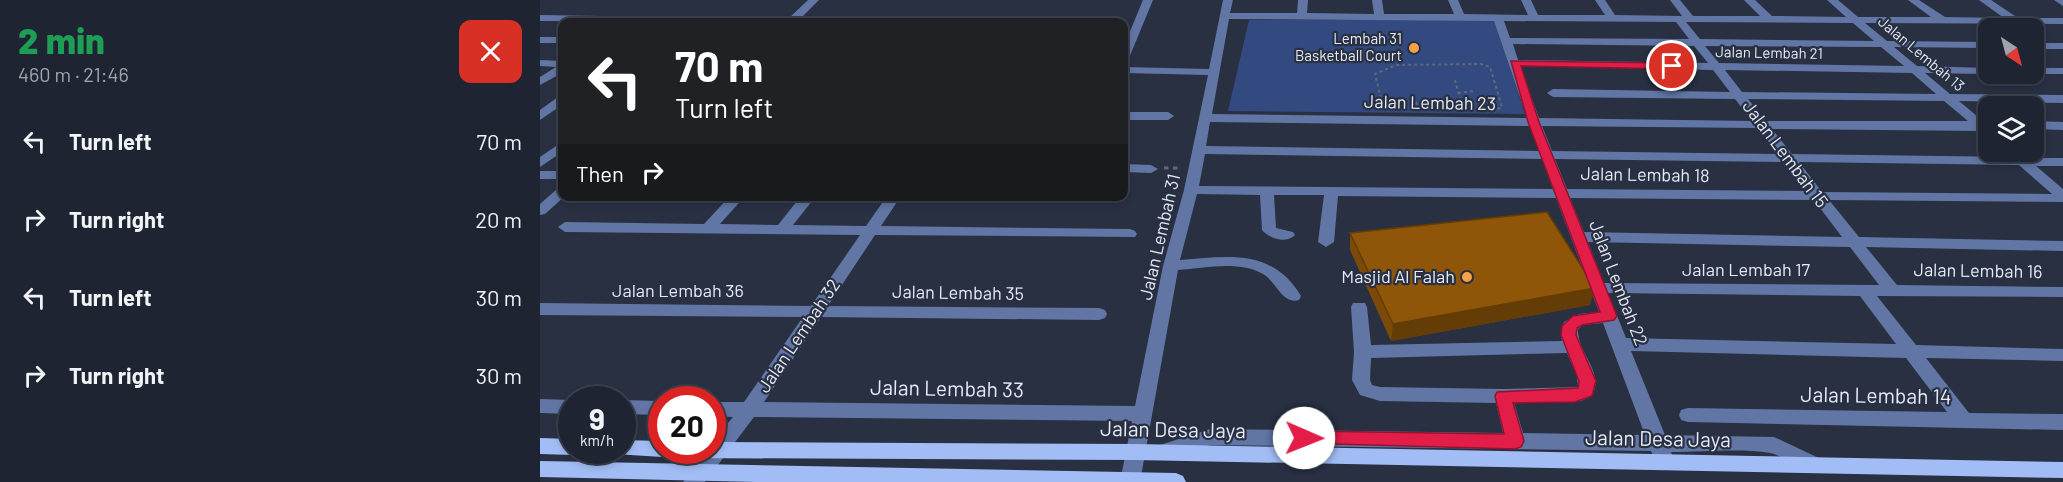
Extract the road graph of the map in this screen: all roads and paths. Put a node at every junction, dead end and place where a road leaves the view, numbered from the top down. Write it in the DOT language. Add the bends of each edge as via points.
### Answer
graph roads {
  1 [pos="814,0"];
  2 [pos="1148,0"];
  3 [pos="1302,0"];
  4 [pos="1377,0"];
  5 [pos="1453,0"];
  6 [pos="1526,0"];
  7 [pos="1600,0"];
  8 [pos="1675,0"];
  9 [pos="1749,0"];
  10 [pos="1832,0"];
  11 [pos="1912,0"];
  12 [pos="1984,0"];
  13 [pos="2059,0"];
  14 [pos="2063,3"];
  15 [pos="1227,8"];
  16 [pos="1302,16"];
  17 [pos="1379,17"];
  18 [pos="1460,17"];
  19 [pos="1498,17"];
  20 [pos="540,18"];
  21 [pos="558,18"];
  22 [pos="795,18"];
  23 [pos="1534,18"];
  24 [pos="1612,18"];
  25 [pos="1684,18"];
  26 [pos="2011,18"];
  27 [pos="1769,19"];
  28 [pos="1856,20"];
  29 [pos="1941,20"];
  30 [pos="1978,20"];
  31 [pos="2044,21"];
  32 [pos="2063,21"];
  33 [pos="540,40"];
  34 [pos="558,40"];
  35 [pos="1507,41"];
  36 [pos="1698,44"];
  37 [pos="1884,44"];
  38 [pos="1978,45"];
  39 [pos="2044,46"];
  40 [pos="2063,46"];
  41 [pos="1128,48"];
  42 [pos="540,63"];
  43 [pos="1515,63"];
  44 [pos="558,65"];
  45 [pos="1717,67"];
  46 [pos="558,69"];
  47 [pos="1128,70"];
  48 [pos="1915,70"];
  49 [pos="1978,71"];
  50 [pos="2044,71"];
  51 [pos="2063,71"];
  52 [pos="1215,72"];
  53 [pos="1455,80"];
  54 [pos="540,82"];
  55 [pos="1475,91"];
  56 [pos="1458,93"];
  57 [pos="1553,93"];
  58 [pos="1739,94"];
  59 [pos="1948,98"];
  60 [pos="2063,99"];
  61 [pos="1416,102"];
  62 [pos="558,103"];
  63 [pos="1395,108"];
  64 [pos="1418,109"];
  65 [pos="1452,110"];
  66 [pos="1495,110"];
  67 [pos="540,116"];
  68 [pos="1128,116"];
  69 [pos="1168,116"];
  70 [pos="1205,118"];
  71 [pos="1978,121"];
  72 [pos="1534,122"];
  73 [pos="1763,124"];
  74 [pos="2044,125"];
  75 [pos="2063,126"];
  76 [pos="1978,127"];
  77 [pos="558,149"];
  78 [pos="1198,150"];
  79 [pos="1546,154"];
  80 [pos="1789,159"];
  81 [pos="1978,161"];
  82 [pos="2023,162"];
  83 [pos="2044,162"];
  84 [pos="2063,162"];
  85 [pos="540,163"];
  86 [pos="1128,168"];
  87 [pos="1152,168"];
  88 [pos="1195,168"];
  89 [pos="540,175"];
  90 [pos="558,175"];
  91 [pos="1191,190"];
  92 [pos="1267,190"];
  93 [pos="1332,191"];
  94 [pos="1561,192"];
  95 [pos="558,195"];
  96 [pos="1816,196"];
  97 [pos="2063,197"];
  98 [pos="733,201"];
  99 [pos="805,201"];
  100 [pos="891,201"];
  101 [pos="540,211"];
  102 [pos="565,227"];
  103 [pos="871,229"];
  104 [pos="707,230"];
  105 [pos="782,230"];
  106 [pos="1130,234"];
  107 [pos="1288,235"];
  108 [pos="1579,237"];
  109 [pos="1852,240"];
  110 [pos="1326,242"];
  111 [pos="2063,246"];
  112 [pos="1171,266"];
  113 [pos="1599,288"];
  114 [pos="1864,290"];
  115 [pos="1892,290"];
  116 [pos="2063,292"];
  117 [pos="1293,296"];
  118 [pos="1359,307"];
  119 [pos="540,309"];
  120 [pos="816,311"];
  121 [pos="1099,314"];
  122 [pos="1609,316"];
  123 [pos="1620,344"];
  124 [pos="1573,347"];
  125 [pos="1911,351"];
  126 [pos="1363,352"];
  127 [pos="2063,355"];
  128 [pos="1503,396"];
  129 [pos="540,406"];
  130 [pos="558,406"];
  131 [pos="726,409"];
  132 [pos="748,410"];
  133 [pos="1144,414"];
  134 [pos="1688,415"];
  135 [pos="1964,420"];
  136 [pos="2063,422"];
  137 [pos="726,441"];
  138 [pos="1515,441"];
  139 [pos="1658,442"];
  140 [pos="540,446"];
  141 [pos="558,447"];
  142 [pos="726,451"];
  143 [pos="1136,453"];
  144 [pos="1161,453"];
  145 [pos="1665,461"];
  146 [pos="708,464"];
  147 [pos="1819,467"];
  148 [pos="540,469"];
  149 [pos="2063,470"];
  150 [pos="696,477"];
  151 [pos="1130,482"];
  152 [pos="1176,482"];
  1 -- 22 [label="street"];
  2 -- 41 [label="street"];
  3 -- 16 [label="street"];
  4 -- 17 [label="street"];
  5 -- 18 [label="street"];
  6 -- 23 [label="street"];
  7 -- 24 [label="street"];
  8 -- 25 [label="street, Jalan Lembah 15"];
  9 -- 27 [label="street"];
  10 -- 28 [label="street, Jalan Lembah 13"];
  11 -- 29 [label="street"];
  12 -- 26 [label="street"];
  13 -- 14 [label="street"];
  15 -- 16 [label="street"];
  15 -- 52 [label="street, Jalan Lembah 31"];
  16 -- 17 [label="street"];
  17 -- 18 [label="street"];
  18 -- 19 [label="street"];
  19 -- 23 [label="street"];
  19 -- 35 [label="street, Jalan Lembah 22"];
  20 -- 21 [label="street"];
  23 -- 24 [label="street"];
  24 -- 25 [label="street"];
  25 -- 27 [label="street"];
  25 -- 36 [label="street, Jalan Lembah 15"];
  27 -- 28 [label="street"];
  28 -- 29 [label="street"];
  28 -- 37 [label="street, Jalan Lembah 13"];
  29 -- 30 [label="street"];
  31 -- 32 [label="street"];
  33 -- 34 [label="street"];
  35 -- 36 [label="street"];
  35 -- 43 [label="street, Jalan Lembah 22"];
  36 -- 37 [label="street"];
  36 -- 45 [label="street, Jalan Lembah 15"];
  37 -- 38 [label="street"];
  37 -- 48 [label="street, Jalan Lembah 13"];
  39 -- 40 [label="street"];
  42 -- 44 [label="street"];
  43 -- 45 [label="street, Jalan Lembah 21"];
  43 -- 72 [label="street, Jalan Lembah 22"];
  45 -- 48 [label="street, Jalan Lembah 21"];
  45 -- 58 [label="street, Jalan Lembah 15"];
  46 -- 54 [label="street"];
  47 -- 52 [label="street"];
  48 -- 49 [label="street, Jalan Lembah 21"];
  48 -- 59 [label="street, Jalan Lembah 13"];
  50 -- 51 [label="street"];
  52 -- 70 [label="street, Jalan Lembah 31"];
  53 -- 56 [label="path"];
  55 -- 56 [label="path"];
  56 -- 65 [label="path" via="1463,111"];
  57 -- 58 [label="street"];
  58 -- 59 [label="street"];
  58 -- 73 [label="street, Jalan Lembah 15"];
  59 -- 60 [label="street"];
  59 -- 71 [label="street, Jalan Lembah 13"];
  61 -- 64 [label="path"];
  62 -- 67 [label="street"];
  63 -- 66 [label="path" via="1383,107 1375,74 1396,65 1481,64 1490,68 1502,107"];
  68 -- 69 [label="street"];
  70 -- 72 [label="street, Jalan Lembah 23"];
  70 -- 78 [label="street, Jalan Lembah 31"];
  72 -- 73 [label="street, Jalan Lembah 23"];
  72 -- 79 [label="street, Jalan Lembah 22"];
  73 -- 76 [label="street, Jalan Lembah 23"];
  73 -- 80 [label="street, Jalan Lembah 15"];
  74 -- 75 [label="street"];
  77 -- 85 [label="street"];
  78 -- 79 [label="street"];
  78 -- 88 [label="street, Jalan Lembah 31"];
  79 -- 80 [label="street"];
  79 -- 94 [label="street, Jalan Lembah 22"];
  80 -- 81 [label="street"];
  80 -- 96 [label="street, Jalan Lembah 15"];
  82 -- 97 [label="street"];
  83 -- 84 [label="street"];
  86 -- 87 [label="street"];
  87 -- 88 [label="path"];
  88 -- 91 [label="street, Jalan Lembah 31"];
  89 -- 90 [label="street"];
  91 -- 92 [label="street, Jalan Lembah 18"];
  91 -- 112 [label="street, Jalan Lembah 31"];
  92 -- 93 [label="street, Jalan Lembah 18"];
  92 -- 107 [label="street" via="1269,230"];
  93 -- 94 [label="street, Jalan Lembah 18"];
  93 -- 110 [label="street"];
  94 -- 96 [label="street, Jalan Lembah 18"];
  94 -- 108 [label="street, Jalan Lembah 22"];
  95 -- 101 [label="street"];
  96 -- 97 [label="street, Jalan Lembah 18"];
  96 -- 109 [label="street, Jalan Lembah 15"];
  98 -- 104 [label="street"];
  99 -- 105 [label="street"];
  100 -- 103 [label="street, Jalan Lembah 32"];
  102 -- 104 [label="street"];
  103 -- 105 [label="street"];
  103 -- 106 [label="street"];
  103 -- 120 [label="street, Jalan Lembah 32"];
  104 -- 105 [label="street"];
  108 -- 109 [label="street"];
  108 -- 113 [label="street, Jalan Lembah 22"];
  109 -- 111 [label="street"];
  109 -- 115 [label="street, Jalan Lembah 15"];
  112 -- 117 [label="street" via="1221,262 1254,266 1270,271"];
  112 -- 133 [label="street, Jalan Lembah 31"];
  113 -- 114 [label="street, Jalan Lembah 17"];
  113 -- 122 [label="street, Jalan Lembah 22"];
  114 -- 115 [label="street, Jalan Lembah 17"];
  114 -- 125 [label="street"];
  115 -- 116 [label="street, Jalan Lembah 16"];
  118 -- 126 [label="street"];
  119 -- 120 [label="street, Jalan Lembah 36"];
  120 -- 121 [label="street, Jalan Lembah 35"];
  120 -- 132 [label="street, Jalan Lembah 32"];
  122 -- 123 [label="street, Jalan Lembah 22"];
  122 -- 124 [label="street" via="1574,322 1568,330"];
  123 -- 125 [label="street"];
  123 -- 139 [label="street, Jalan Lembah 22"];
  124 -- 126 [label="street"];
  124 -- 128 [label="street" via="1588,381 1586,392 1575,396"];
  125 -- 127 [label="street"];
  125 -- 135 [label="street"];
  126 -- 128 [label="street" via="1362,385 1372,393"];
  128 -- 138 [label="street"];
  129 -- 130 [label="street"];
  131 -- 132 [label="street, Jalan Lembah 33"];
  132 -- 133 [label="street, Jalan Lembah 33"];
  132 -- 137 [label="street, Jalan Lembah 32"];
  133 -- 143 [label="street, Jalan Lembah 31"];
  134 -- 135 [label="street, Jalan Lembah 14"];
  135 -- 136 [label="street, Jalan Lembah 14"];
  138 -- 139 [label="street"];
  138 -- 144 [label="street" via="1210,437"];
  139 -- 145 [label="street, Jalan Lembah 22"];
  139 -- 147 [label="street" via="1774,446"];
  140 -- 141 [label="main road"];
  142 -- 143 [label="main road, Jalan Desa Jaya"];
  143 -- 144 [label="main road, Jalan Desa Jaya"];
  143 -- 151 [label="street, Jalan Lembah 31"];
  144 -- 145 [label="main road, Jalan Desa Jaya"];
  145 -- 147 [label="main road, Jalan Desa Jaya"];
  146 -- 150 [label="street, Jalan Lembah 32"];
  147 -- 149 [label="main road, Jalan Desa Jaya"];
  148 -- 150 [label="main road"];
  150 -- 151 [label="main road"];
  151 -- 152 [label="main road"];
}
